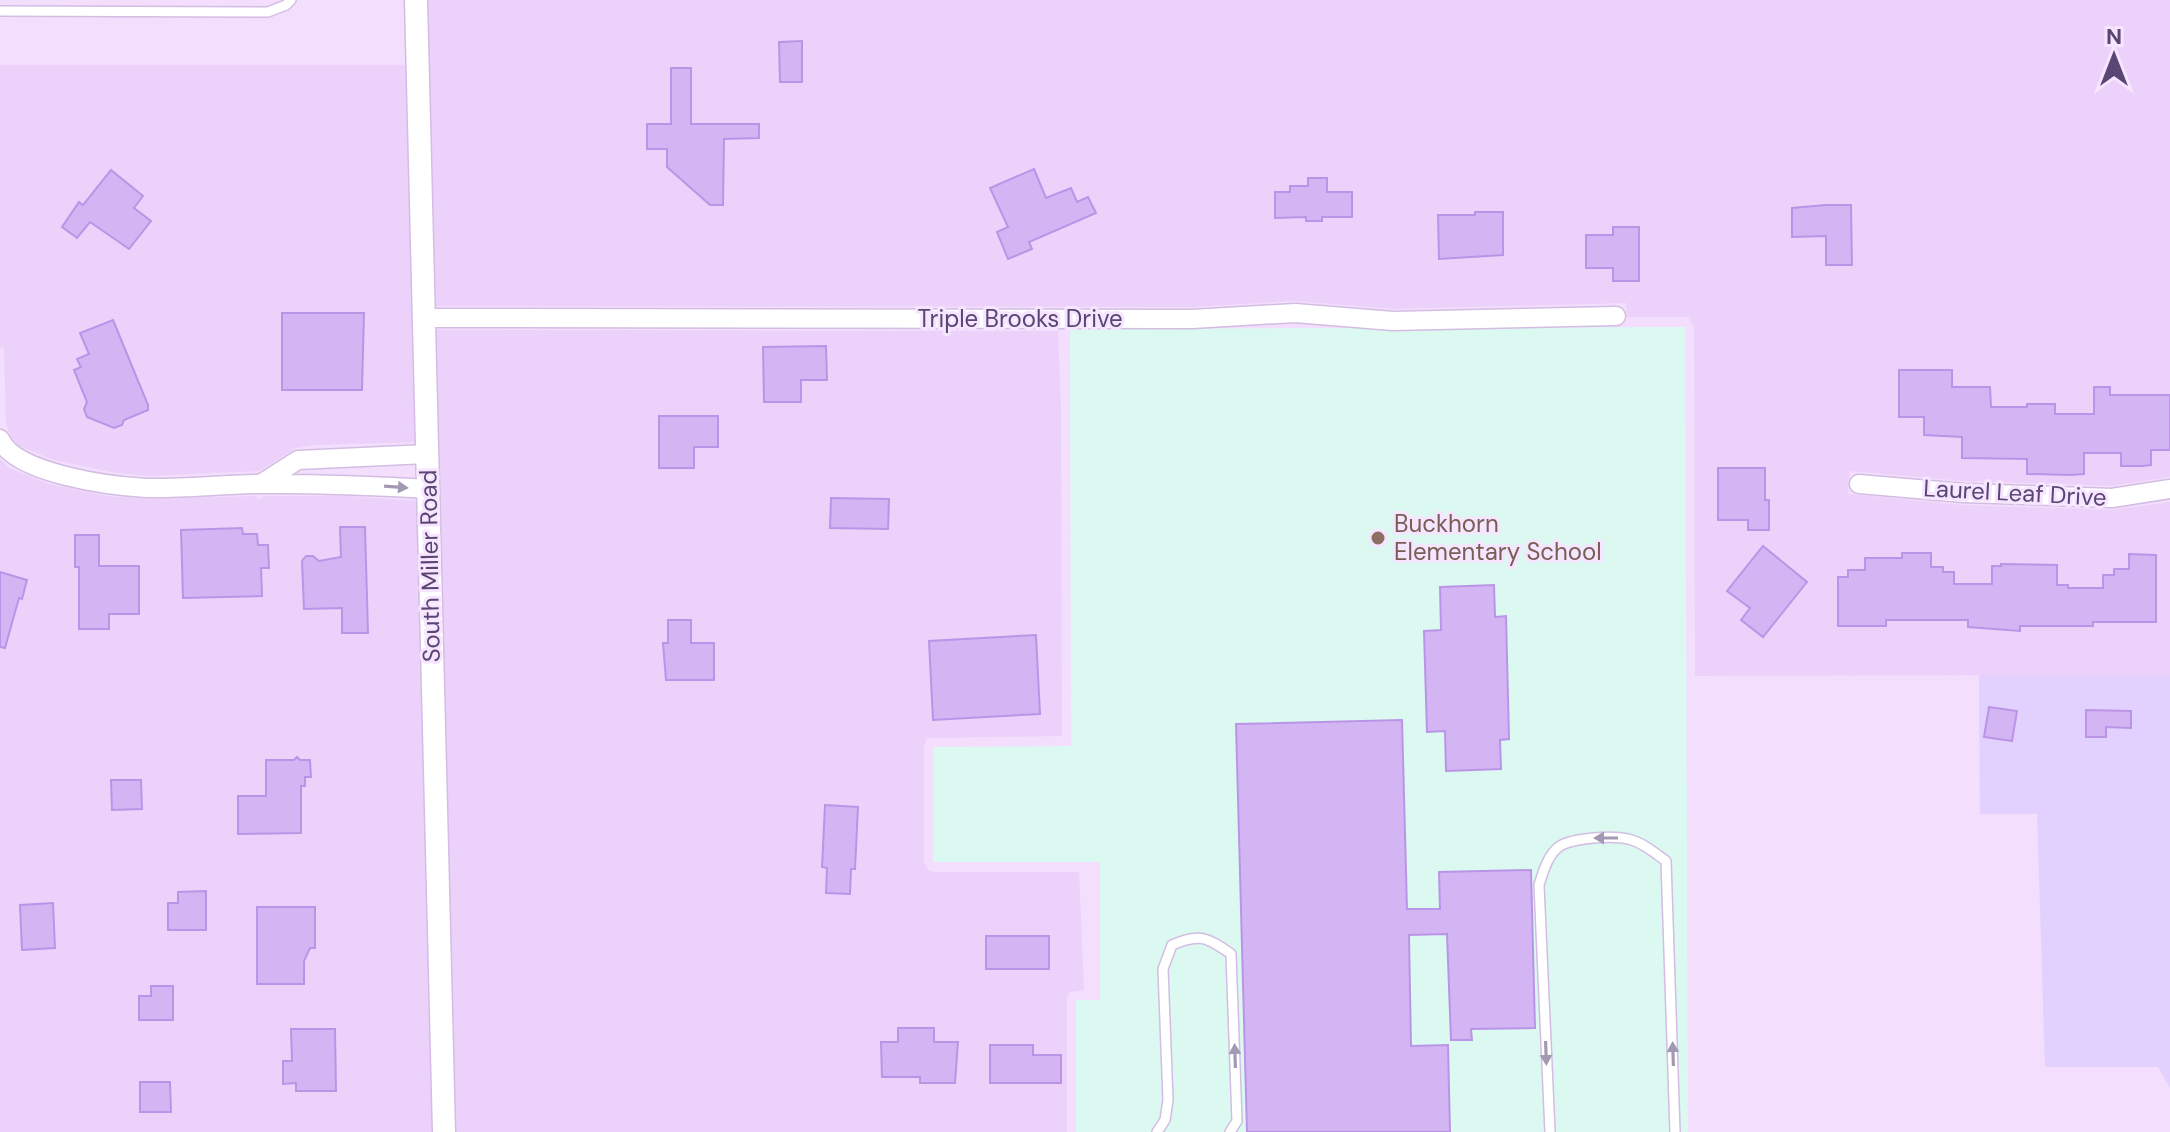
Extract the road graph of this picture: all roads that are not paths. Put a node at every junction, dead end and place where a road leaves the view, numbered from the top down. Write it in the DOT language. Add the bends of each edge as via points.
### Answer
graph roads {
  1 [pos="291,0"];
  2 [pos="416,0"];
  3 [pos="0,11"];
  4 [pos="1616,316"];
  5 [pos="424,318"];
  6 [pos="0,439"];
  7 [pos="427,454"];
  8 [pos="346,456"];
  9 [pos="262,483"];
  10 [pos="346,484"];
  11 [pos="1859,484"];
  12 [pos="428,489"];
  13 [pos="2170,489"];
  14 [pos="444,1132"];
  15 [pos="1157,1132"];
  16 [pos="1230,1132"];
  17 [pos="1550,1132"];
  18 [pos="1675,1132"];
  1 -- 3 [label="lane" via="268,12"];
  2 -- 5 [label="street, South Miller Road"];
  4 -- 5 [label="street, Triple Brooks Drive" via="1393,321 1295,313 1192,319"];
  5 -- 7 [label="street, South Miller Road"];
  6 -- 9 [label="street" via="13,456 51,472 109,484 147,488"];
  7 -- 8 [label="street"];
  7 -- 12 [label="street, South Miller Road"];
  8 -- 9 [label="street" via="298,460"];
  8 -- 10 [label="street"];
  9 -- 10 [label="street"];
  10 -- 12 [label="street, one-way"];
  11 -- 13 [label="street, Laurel Leaf Drive" via="2112,498"];
  12 -- 14 [label="street, South Miller Road"];
  16 -- 15 [label="lane, one-way" via="1237,1121 1231,954 1210,939 1190,937 1172,945 1163,969 1168,1100"];
  18 -- 17 [label="lane, one-way" via="1666,861 1628,838 1583,838 1558,847 1539,885"];
}
